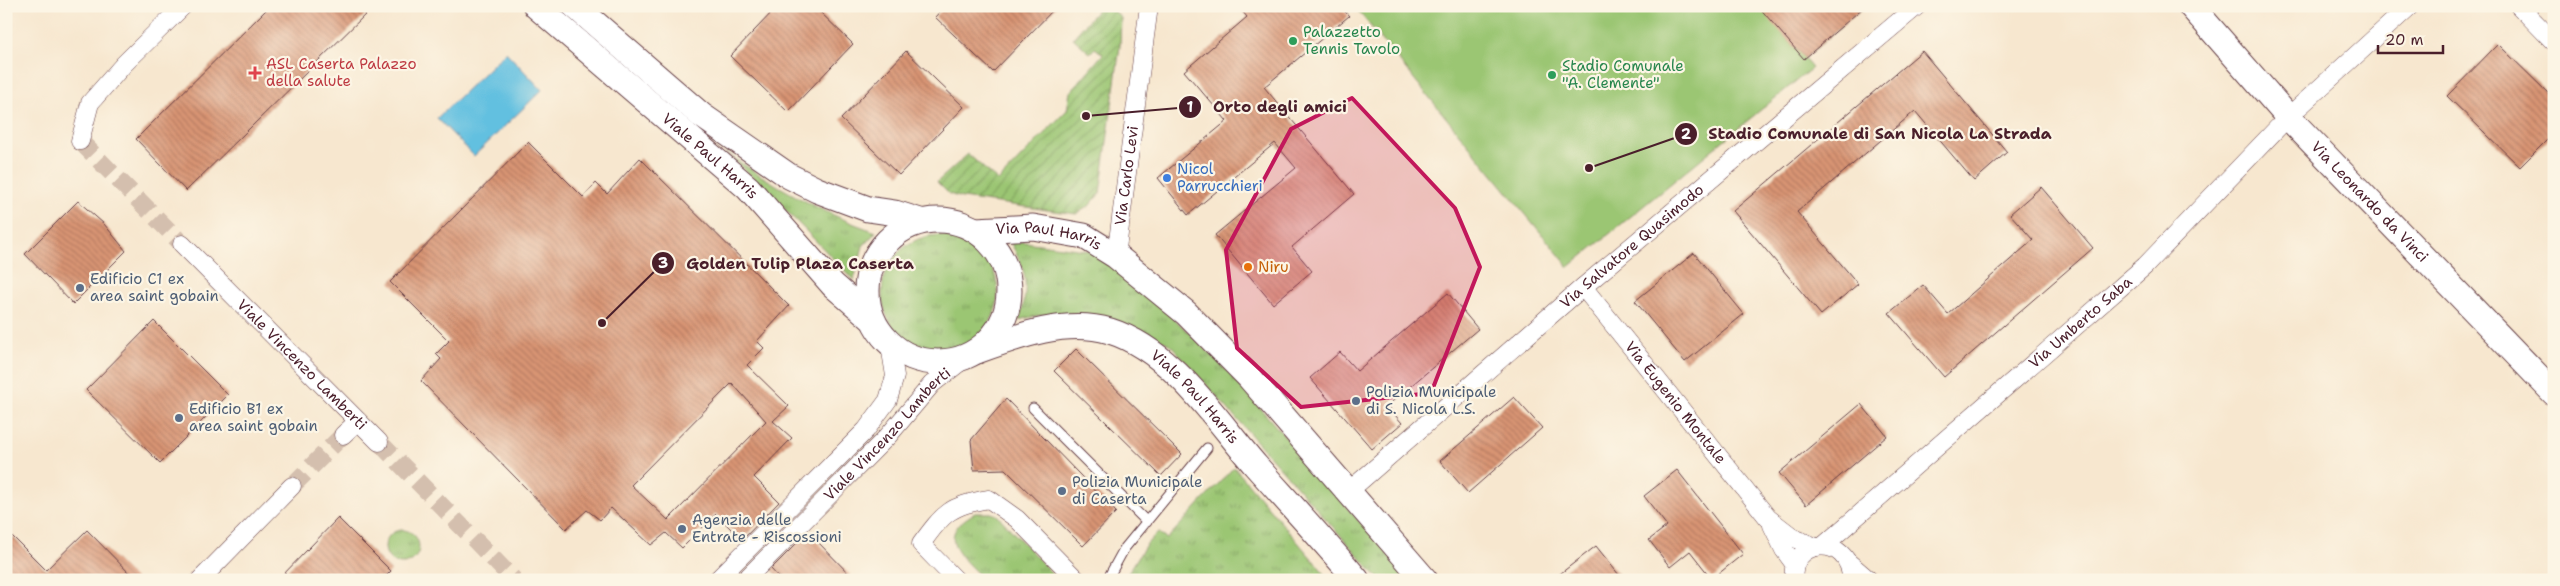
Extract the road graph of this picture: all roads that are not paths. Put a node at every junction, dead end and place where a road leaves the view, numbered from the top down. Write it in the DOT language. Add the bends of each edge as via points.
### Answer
graph roads {
  1 [pos="183,6"];
  2 [pos="536,6"];
  3 [pos="574,6"];
  4 [pos="1149,6"];
  5 [pos="2191,6"];
  6 [pos="2410,6"];
  7 [pos="2519,6"];
  8 [pos="1909,9"];
  9 [pos="2554,42"];
  10 [pos="2288,117"];
  11 [pos="80,141"];
  12 [pos="920,221"];
  13 [pos="976,230"];
  14 [pos="182,244"];
  15 [pos="1116,256"];
  16 [pos="1583,287"];
  17 [pos="871,318"];
  18 [pos="890,345"];
  19 [pos="973,354"];
  20 [pos="2554,393"];
  21 [pos="1032,408"];
  22 [pos="358,421"];
  23 [pos="343,435"];
  24 [pos="379,442"];
  25 [pos="1207,448"];
  26 [pos="292,486"];
  27 [pos="1349,492"];
  28 [pos="1862,514"];
  29 [pos="1768,518"];
  30 [pos="1147,522"];
  31 [pos="1819,546"];
  32 [pos="1846,559"];
  33 [pos="1792,574"];
  34 [pos="200,580"];
  35 [pos="717,580"];
  36 [pos="745,580"];
  37 [pos="956,580"];
  38 [pos="1077,580"];
  39 [pos="1107,580"];
  40 [pos="1357,580"];
  41 [pos="1425,580"];
  42 [pos="1851,580"];
  43 [pos="1869,580"];
  1 -- 11 [label="street" via="90,103"];
  2 -- 17 [label="street, Viale Paul Harris" via="748,188 833,285"];
  3 -- 12 [label="street, Viale Paul Harris" via="701,115 788,176 868,209"];
  4 -- 15 [label="street, Via Carlo Levi"];
  5 -- 10 [label="street, Via Leonardo da Vinci"];
  6 -- 10 [label="street, Via Umberto Saba"];
  7 -- 9 [label="street"];
  8 -- 16 [label="street, Via Salvatore Quasimodo"];
  10 -- 20 [label="street, Via Leonardo da Vinci"];
  10 -- 28 [label="street, Via Umberto Saba" via="2145,266"];
  12 -- 13 [label="street, Viale Paul Harris" via="959,222"];
  12 -- 17 [label="street, Viale Paul Harris" via="898,232 881,248 870,270 867,294"];
  13 -- 15 [label="street, Via Paul Harris" via="1033,226 1084,236"];
  13 -- 19 [label="street, Viale Paul Harris" via="992,243 1003,260 1010,280 1010,301 993,338"];
  14 -- 22 [label="street, Viale Vincenzo Lamberti"];
  15 -- 27 [label="street" via="1186,313 1249,377"];
  16 -- 27 [label="street, Via Salvatore Quasimodo"];
  16 -- 29 [label="street, Via Eugenio Montale"];
  17 -- 18 [label="street, Viale Paul Harris"];
  18 -- 19 [label="street, Viale Paul Harris" via="920,360 952,362"];
  18 -- 35 [label="street, Viale Vincenzo Lamberti" via="895,376 883,408 866,430"];
  19 -- 36 [label="street, Viale Vincenzo Lamberti" via="932,384 888,436"];
  19 -- 40 [label="street, Viale Paul Harris" via="1024,334 1074,327 1110,331 1147,350 1170,367 1206,405"];
  21 -- 30 [label="lane"];
  22 -- 23 [label="street"];
  22 -- 24 [label="street, Viale Vincenzo Lamberti"];
  25 -- 30 [label="lane"];
  26 -- 34 [label="street"];
  27 -- 41 [label="street"];
  28 -- 31 [label="street, Via Umberto Saba"];
  28 -- 32 [label="street, Via Umberto Saba" via="1852,528"];
  29 -- 31 [label="street, Via Eugenio Montale" via="1794,538"];
  29 -- 33 [label="street, Via Eugenio Montale"];
  30 -- 39 [label="lane" via="1124,549"];
  31 -- 32 [label="street, Via Eugenio Montale" via="1834,548"];
  31 -- 33 [label="street, Via Umberto Saba" via="1807,550"];
  32 -- 42 [label="street"];
  32 -- 43 [label="street, Via Eugenio Montale"];
  37 -- 38 [label="street" via="921,544 941,518 964,502 989,499 1017,519"];
}
